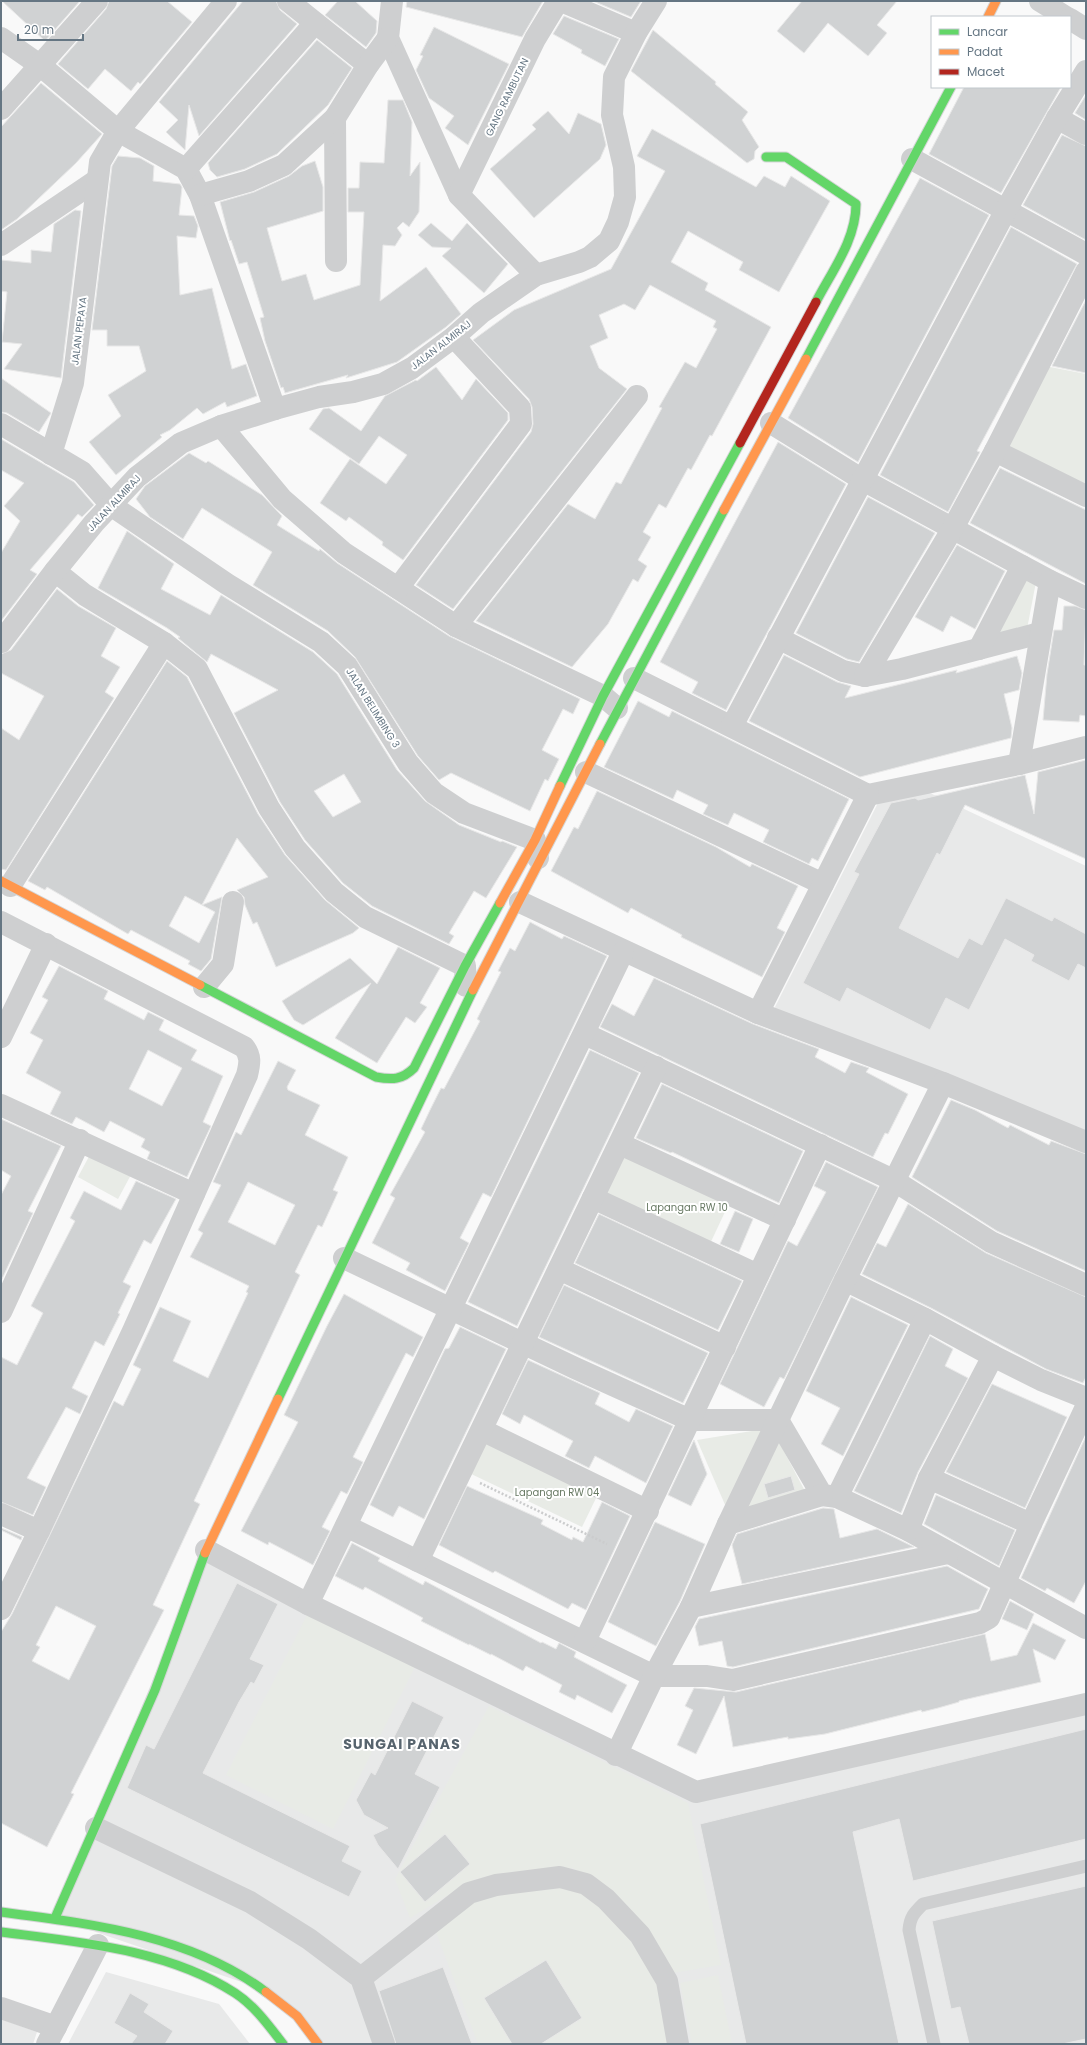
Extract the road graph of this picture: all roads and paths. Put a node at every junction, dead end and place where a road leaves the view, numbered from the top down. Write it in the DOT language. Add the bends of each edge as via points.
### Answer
graph roads {
  1 [pos="97,1"];
  2 [pos="226,1"];
  3 [pos="288,1"];
  4 [pos="392,1"];
  5 [pos="560,1"];
  6 [pos="656,1"];
  7 [pos="996,1"];
  8 [pos="1040,1"];
  9 [pos="988,16"];
  10 [pos="1064,16"];
  11 [pos="1071,20"];
  12 [pos="315,23"];
  13 [pos="1086,29"];
  14 [pos="636,33"];
  15 [pos="1,38"];
  16 [pos="388,38"];
  17 [pos="41,66"];
  18 [pos="368,66"];
  19 [pos="1086,71"];
  20 [pos="949,88"];
  21 [pos="1,110"];
  22 [pos="335,118"];
  23 [pos="1057,118"];
  24 [pos="118,131"];
  25 [pos="1086,134"];
  26 [pos="766,157"];
  27 [pos="912,159"];
  28 [pos="186,169"];
  29 [pos="97,180"];
  30 [pos="200,195"];
  31 [pos="459,195"];
  32 [pos="1006,210"];
  33 [pos="1,245"];
  34 [pos="1086,254"];
  35 [pos="336,261"];
  36 [pos="1086,272"];
  37 [pos="536,275"];
  38 [pos="454,337"];
  39 [pos="637,396"];
  40 [pos="275,409"];
  41 [pos="771,423"];
  42 [pos="1,424"];
  43 [pos="221,426"];
  44 [pos="995,451"];
  45 [pos="51,454"];
  46 [pos="864,480"];
  47 [pos="1086,496"];
  48 [pos="112,506"];
  49 [pos="953,528"];
  50 [pos="1022,566"];
  51 [pos="55,571"];
  52 [pos="1050,581"];
  53 [pos="398,588"];
  54 [pos="1086,598"];
  55 [pos="456,626"];
  56 [pos="1040,633"];
  57 [pos="778,638"];
  58 [pos="1,642"];
  59 [pos="164,643"];
  60 [pos="979,648"];
  61 [pos="865,676"];
  62 [pos="634,678"];
  63 [pos="611,702"];
  64 [pos="732,726"];
  65 [pos="1086,747"];
  66 [pos="1019,764"];
  67 [pos="586,772"];
  68 [pos="868,795"];
  69 [pos="537,851"];
  70 [pos="6,884"];
  71 [pos="823,884"];
  72 [pos="233,902"];
  73 [pos="520,902"];
  74 [pos="1,922"];
  75 [pos="46,944"];
  76 [pos="623,952"];
  77 [pos="465,966"];
  78 [pos="204,987"];
  79 [pos="467,1002"];
  80 [pos="758,1013"];
  81 [pos="585,1034"];
  82 [pos="1,1037"];
  83 [pos="656,1067"];
  84 [pos="943,1083"];
  85 [pos="1,1105"];
  86 [pos="80,1140"];
  87 [pos="1086,1142"];
  88 [pos="620,1144"];
  89 [pos="820,1145"];
  90 [pos="894,1180"];
  91 [pos="194,1194"];
  92 [pos="593,1198"];
  93 [pos="785,1220"];
  94 [pos="344,1258"];
  95 [pos="559,1269"];
  96 [pos="758,1275"];
  97 [pos="845,1280"];
  98 [pos="1086,1285"];
  99 [pos="451,1310"];
  100 [pos="1,1312"];
  101 [pos="925,1319"];
  102 [pos="522,1343"];
  103 [pos="725,1347"];
  104 [pos="993,1356"];
  105 [pos="1086,1398"];
  106 [pos="1086,1407"];
  107 [pos="690,1420"];
  108 [pos="778,1420"];
  109 [pos="482,1430"];
  110 [pos="459,1474"];
  111 [pos="930,1478"];
  112 [pos="830,1496"];
  113 [pos="648,1511"];
  114 [pos="1,1514"];
  115 [pos="728,1524"];
  116 [pos="1030,1524"];
  117 [pos="346,1526"];
  118 [pos="908,1530"];
  119 [pos="39,1531"];
  120 [pos="206,1550"];
  121 [pos="627,1553"];
  122 [pos="948,1553"];
  123 [pos="418,1561"];
  124 [pos="1004,1584"];
  125 [pos="308,1604"];
  126 [pos="691,1606"];
  127 [pos="1,1610"];
  128 [pos="1084,1623"];
  129 [pos="585,1641"];
  130 [pos="654,1676"];
  131 [pos="1086,1704"];
  132 [pos="616,1755"];
  133 [pos="96,1828"];
  134 [pos="1086,1866"];
  135 [pos="1,1912"];
  136 [pos="55,1918"];
  137 [pos="1,1932"];
  138 [pos="98,1945"];
  139 [pos="361,1978"];
  140 [pos="1,2008"];
  141 [pos="52,2035"];
  142 [pos="283,2044"];
  143 [pos="318,2044"];
  144 [pos="384,2044"];
  145 [pos="678,2044"];
  146 [pos="934,2044"];
  1 -- 17 [label="street"];
  2 -- 24 [label="street, JALAN PEPAYA"];
  3 -- 12 [label="street"];
  4 -- 16 [label="street"];
  5 -- 14 [label="street"];
  5 -- 31 [label="street, GANG RAMBUTAN" via="535,39"];
  6 -- 14 [label="street, JALAN ALMIRAJ"];
  7 -- 9 [label="street"];
  8 -- 10 [label="street"];
  11 -- 13 [label="street"];
  12 -- 18 [label="street"];
  12 -- 28 [label="street"];
  14 -- 37 [label="street, JALAN ALMIRAJ" via="614,77 612,114 624,167 625,196 618,222 608,241 590,257 561,269"];
  15 -- 17 [label="street"];
  16 -- 18 [label="street"];
  16 -- 31 [label="street"];
  17 -- 21 [label="street"];
  17 -- 24 [label="street"];
  18 -- 22 [label="street"];
  19 -- 23 [label="street"];
  20 -- 27 [label="street"];
  22 -- 30 [label="street" via="284,165 249,181"];
  22 -- 35 [label="street"];
  23 -- 25 [label="street"];
  23 -- 32 [label="street"];
  24 -- 28 [label="street"];
  24 -- 29 [label="street, JALAN PEPAYA" via="100,162"];
  26 -- 63 [label="street" via="786,157 841,192 856,204 856,220 850,239"];
  27 -- 32 [label="street"];
  27 -- 41 [label="street"];
  28 -- 30 [label="street"];
  29 -- 33 [label="street"];
  29 -- 45 [label="street, JALAN PEPAYA" via="73,383"];
  30 -- 40 [label="street"];
  31 -- 37 [label="street"];
  32 -- 34 [label="street"];
  32 -- 46 [label="street"];
  36 -- 44 [label="street"];
  37 -- 38 [label="street, JALAN ALMIRAJ" via="481,313"];
  38 -- 40 [label="street, JALAN ALMIRAJ" via="412,368 383,384"];
  38 -- 53 [label="street" via="520,408 521,424"];
  39 -- 55 [label="street"];
  40 -- 43 [label="street, JALAN ALMIRAJ"];
  41 -- 46 [label="street"];
  41 -- 62 [label="street"];
  42 -- 45 [label="street"];
  43 -- 48 [label="street, JALAN ALMIRAJ" via="182,443 137,477"];
  43 -- 53 [label="street" via="282,499 344,553"];
  44 -- 47 [label="street"];
  44 -- 49 [label="street"];
  45 -- 48 [label="street" via="82,472"];
  46 -- 49 [label="street"];
  46 -- 57 [label="street"];
  48 -- 51 [label="street, JALAN ALMIRAJ" via="94,523"];
  48 -- 69 [label="street, JALAN BELIMBING 3" via="227,584 321,642 347,666 408,763 434,793 464,813"];
  49 -- 50 [label="street"];
  49 -- 61 [label="street"];
  50 -- 52 [label="street"];
  50 -- 60 [label="street"];
  51 -- 58 [label="street, JALAN ALMIRAJ"];
  51 -- 59 [label="street" via="85,595"];
  52 -- 54 [label="street"];
  52 -- 56 [label="street"];
  53 -- 55 [label="street"];
  55 -- 63 [label="street"];
  56 -- 60 [label="street"];
  56 -- 66 [label="street"];
  57 -- 61 [label="street" via="843,671"];
  57 -- 64 [label="street"];
  59 -- 70 [label="street"];
  59 -- 77 [label="street" via="197,669 268,808 295,848 334,892 365,917"];
  60 -- 61 [label="street" via="902,669"];
  62 -- 63 [label="street"];
  62 -- 64 [label="street"];
  63 -- 67 [label="street"];
  63 -- 69 [label="street"];
  64 -- 68 [label="street"];
  65 -- 66 [label="street"];
  66 -- 68 [label="street"];
  67 -- 69 [label="street"];
  67 -- 71 [label="street"];
  68 -- 71 [label="street"];
  69 -- 73 [label="street"];
  69 -- 77 [label="street"];
  70 -- 78 [label="street"];
  71 -- 80 [label="street"];
  72 -- 78 [label="street" via="223,964"];
  73 -- 76 [label="street"];
  73 -- 79 [label="street"];
  74 -- 75 [label="street"];
  75 -- 82 [label="street"];
  75 -- 91 [label="street" via="244,1047 249,1053 248,1074"];
  76 -- 80 [label="street"];
  76 -- 81 [label="street"];
  77 -- 78 [label="street" via="414,1068 403,1079 376,1077"];
  77 -- 79 [label="street"];
  79 -- 94 [label="street"];
  80 -- 84 [label="street"];
  81 -- 83 [label="street"];
  81 -- 99 [label="street"];
  83 -- 88 [label="street"];
  83 -- 89 [label="street"];
  84 -- 87 [label="street"];
  84 -- 90 [label="street"];
  85 -- 86 [label="street"];
  86 -- 91 [label="street"];
  86 -- 100 [label="street"];
  88 -- 92 [label="street"];
  88 -- 93 [label="street"];
  89 -- 90 [label="street"];
  89 -- 93 [label="street"];
  90 -- 97 [label="street"];
  90 -- 98 [label="street" via="991,1242"];
  91 -- 119 [label="street"];
  92 -- 95 [label="street"];
  92 -- 96 [label="street"];
  93 -- 96 [label="street"];
  94 -- 99 [label="street"];
  94 -- 120 [label="street"];
  95 -- 102 [label="street"];
  95 -- 103 [label="street"];
  96 -- 103 [label="street"];
  97 -- 101 [label="street"];
  97 -- 108 [label="street"];
  99 -- 102 [label="street"];
  99 -- 117 [label="street"];
  101 -- 104 [label="street"];
  101 -- 112 [label="street"];
  102 -- 107 [label="street"];
  102 -- 109 [label="street"];
  103 -- 107 [label="street"];
  104 -- 105 [label="street" via="1041,1380"];
  104 -- 111 [label="street"];
  106 -- 116 [label="street"];
  107 -- 108 [label="street"];
  107 -- 113 [label="street"];
  108 -- 112 [label="street"];
  108 -- 115 [label="street"];
  109 -- 110 [label="street"];
  109 -- 113 [label="street"];
  110 -- 121 [label="path"];
  110 -- 123 [label="street"];
  111 -- 116 [label="street"];
  111 -- 118 [label="street"];
  112 -- 115 [label="street"];
  112 -- 118 [label="street"];
  113 -- 121 [label="street"];
  114 -- 119 [label="street"];
  115 -- 126 [label="street"];
  116 -- 124 [label="street"];
  117 -- 123 [label="street"];
  117 -- 125 [label="street"];
  118 -- 122 [label="street"];
  119 -- 127 [label="street"];
  120 -- 125 [label="street"];
  120 -- 133 [label="street" via="175,1639"];
  121 -- 129 [label="street"];
  122 -- 124 [label="street"];
  122 -- 126 [label="street"];
  123 -- 129 [label="street"];
  124 -- 128 [label="street"];
  124 -- 130 [label="street" via="989,1618 980,1624 733,1680 708,1676"];
  125 -- 132 [label="street"];
  126 -- 130 [label="street"];
  129 -- 130 [label="street"];
  130 -- 132 [label="street"];
  131 -- 132 [label="street" via="702,1792 692,1791"];
  133 -- 136 [label="street"];
  133 -- 139 [label="street" via="250,1902 310,1939"];
  134 -- 146 [label="lane" via="924,1904 915,1912 910,1919 909,1930"];
  135 -- 136 [label="street"];
  136 -- 143 [label="street" via="163,1942 234,1970 302,2021"];
  137 -- 138 [label="street"];
  138 -- 141 [label="street"];
  138 -- 142 [label="street" via="178,1966 230,1991 254,2010"];
  139 -- 144 [label="street"];
  139 -- 145 [label="street" via="469,1894 496,1885 560,1877 586,1884 606,1900 640,1935 667,1981"];
  140 -- 141 [label="street"];
}
